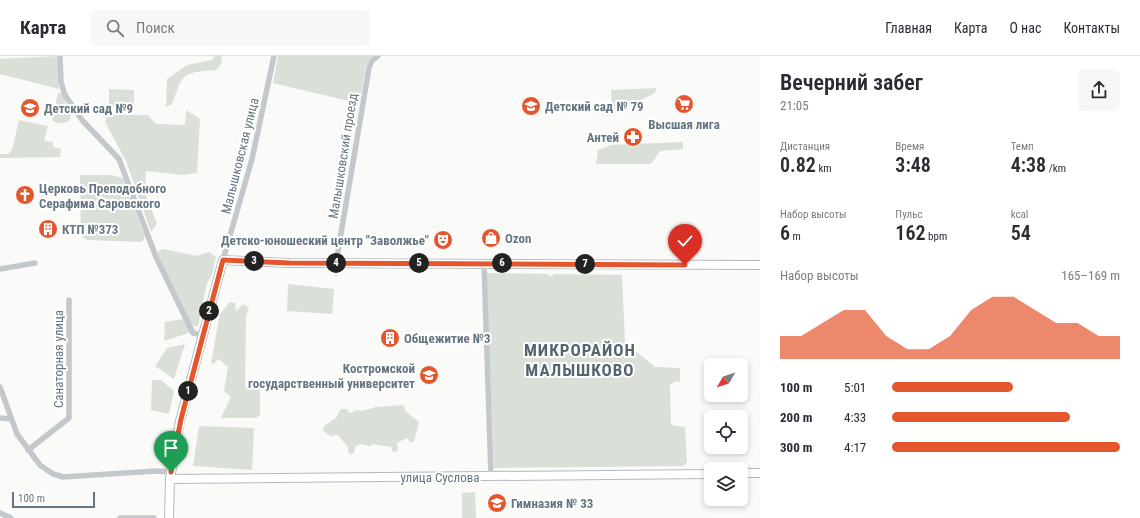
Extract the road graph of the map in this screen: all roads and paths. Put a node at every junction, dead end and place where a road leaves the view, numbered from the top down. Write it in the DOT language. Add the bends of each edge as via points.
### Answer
graph roads {
  1 [pos="60,56"];
  2 [pos="274,56"];
  3 [pos="378,56"];
  4 [pos="223,260"];
  5 [pos="35,263"];
  6 [pos="336,263"];
  7 [pos="484,263"];
  8 [pos="760,265"];
  9 [pos="0,269"];
  10 [pos="70,300"];
  11 [pos="202,335"];
  12 [pos="0,387"];
  13 [pos="0,418"];
  14 [pos="11,419"];
  15 [pos="28,450"];
  16 [pos="748,473"];
  17 [pos="760,473"];
  18 [pos="704,474"];
  19 [pos="170,476"];
  20 [pos="491,476"];
  21 [pos="0,513"];
  22 [pos="11,518"];
  23 [pos="120,518"];
  24 [pos="154,518"];
  25 [pos="169,518"];
  1 -- 11 [label="street" via="61,82 65,95 82,120 119,159 156,257 193,333"];
  2 -- 4 [label="street, Малышковская улица" via="252,159"];
  3 -- 6 [label="street, Малышковский проезд" via="369,68"];
  4 -- 6 [label="street"];
  4 -- 11 [label="street"];
  5 -- 9 [label="street"];
  6 -- 7 [label="street"];
  7 -- 8 [label="street"];
  7 -- 20 [label="street"];
  10 -- 15 [label="street, Санаторная улица" via="69,418"];
  11 -- 19 [label="street" via="180,421"];
  12 -- 14 [label="street" via="6,398"];
  13 -- 14 [label="street"];
  14 -- 15 [label="street"];
  15 -- 19 [label="street" via="46,470 63,477 156,471"];
  16 -- 17 [label="street"];
  18 -- 20 [label="street, улица Суслова"];
  19 -- 20 [label="street, улица Суслова"];
  19 -- 25 [label="street"];
  21 -- 22 [label="street"];
  23 -- 24 [label="street"];
}
